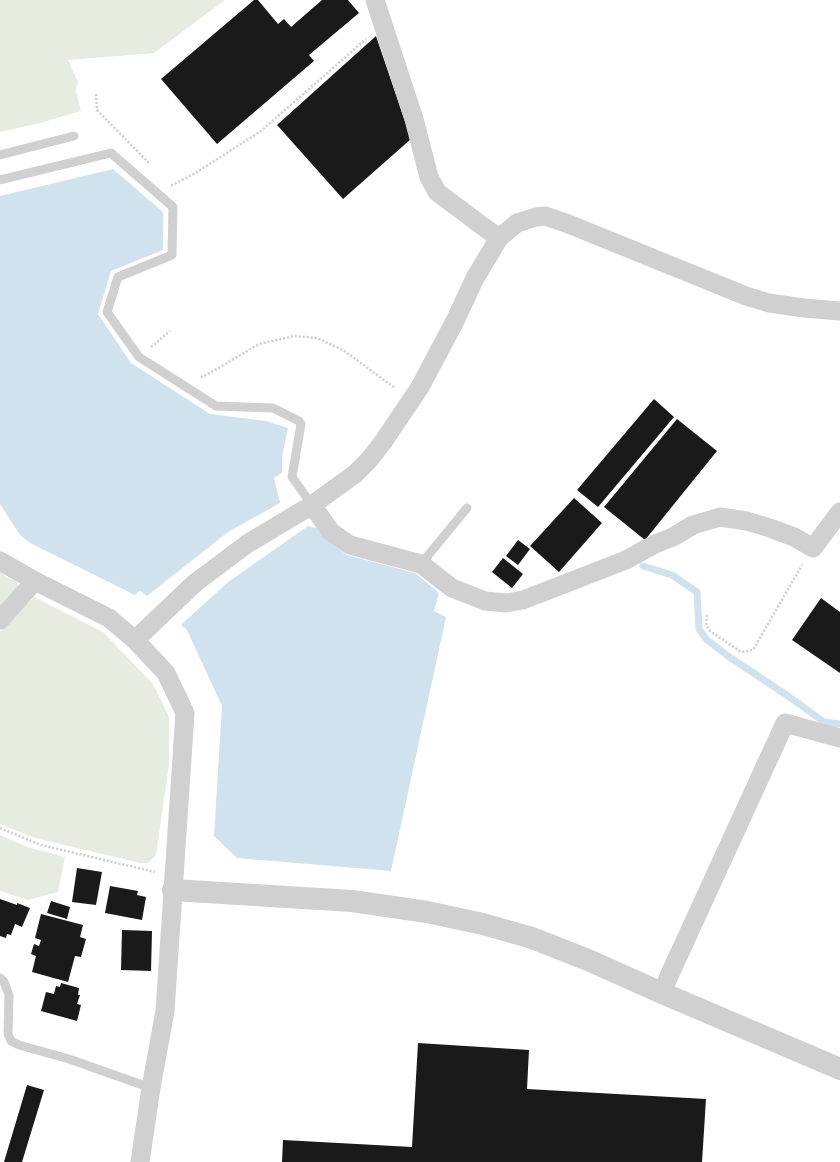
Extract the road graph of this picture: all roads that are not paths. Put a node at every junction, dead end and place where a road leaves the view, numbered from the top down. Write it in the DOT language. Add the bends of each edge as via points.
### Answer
graph roads {
  1 [pos="375,0"];
  2 [pos="74,136"];
  3 [pos="0,155"];
  4 [pos="0,180"];
  5 [pos="499,238"];
  6 [pos="840,311"];
  7 [pos="312,505"];
  8 [pos="467,508"];
  9 [pos="840,512"];
  10 [pos="0,561"];
  11 [pos="421,564"];
  12 [pos="35,581"];
  13 [pos="0,620"];
  14 [pos="135,640"];
  15 [pos="840,738"];
  16 [pos="173,883"];
  17 [pos="0,978"];
  18 [pos="662,993"];
  19 [pos="840,1069"];
  20 [pos="151,1088"];
  21 [pos="140,1162"];
  1 -- 5 [label="street" via="430,177 437,192"];
  2 -- 3 [label="lane"];
  4 -- 7 [label="lane" via="111,153 173,207 172,255 118,278 107,312 140,358 216,406 273,408 299,421 301,424 292,477"];
  5 -- 6 [label="street" via="518,223 545,216 746,296 769,303"];
  5 -- 7 [label="street" via="475,278 420,387 383,442 355,474"];
  7 -- 11 [label="street" via="331,532 350,545"];
  7 -- 14 [label="street" via="247,544 195,583"];
  8 -- 11 [label="lane"];
  9 -- 11 [label="street" via="813,548 770,528 720,517 693,525 626,560 523,600 506,603 485,601 452,588"];
  10 -- 12 [label="street"];
  12 -- 13 [label="street"];
  12 -- 14 [label="street" via="109,618"];
  14 -- 16 [label="street" via="166,673 185,713"];
  15 -- 18 [label="street" via="785,723"];
  16 -- 18 [label="street" via="352,901 427,912 483,924 532,938"];
  16 -- 20 [label="street" via="165,1011"];
  17 -- 20 [label="lane" via="9,995 8,1034 11,1041"];
  18 -- 19 [label="street"];
  20 -- 21 [label="street"];
}
